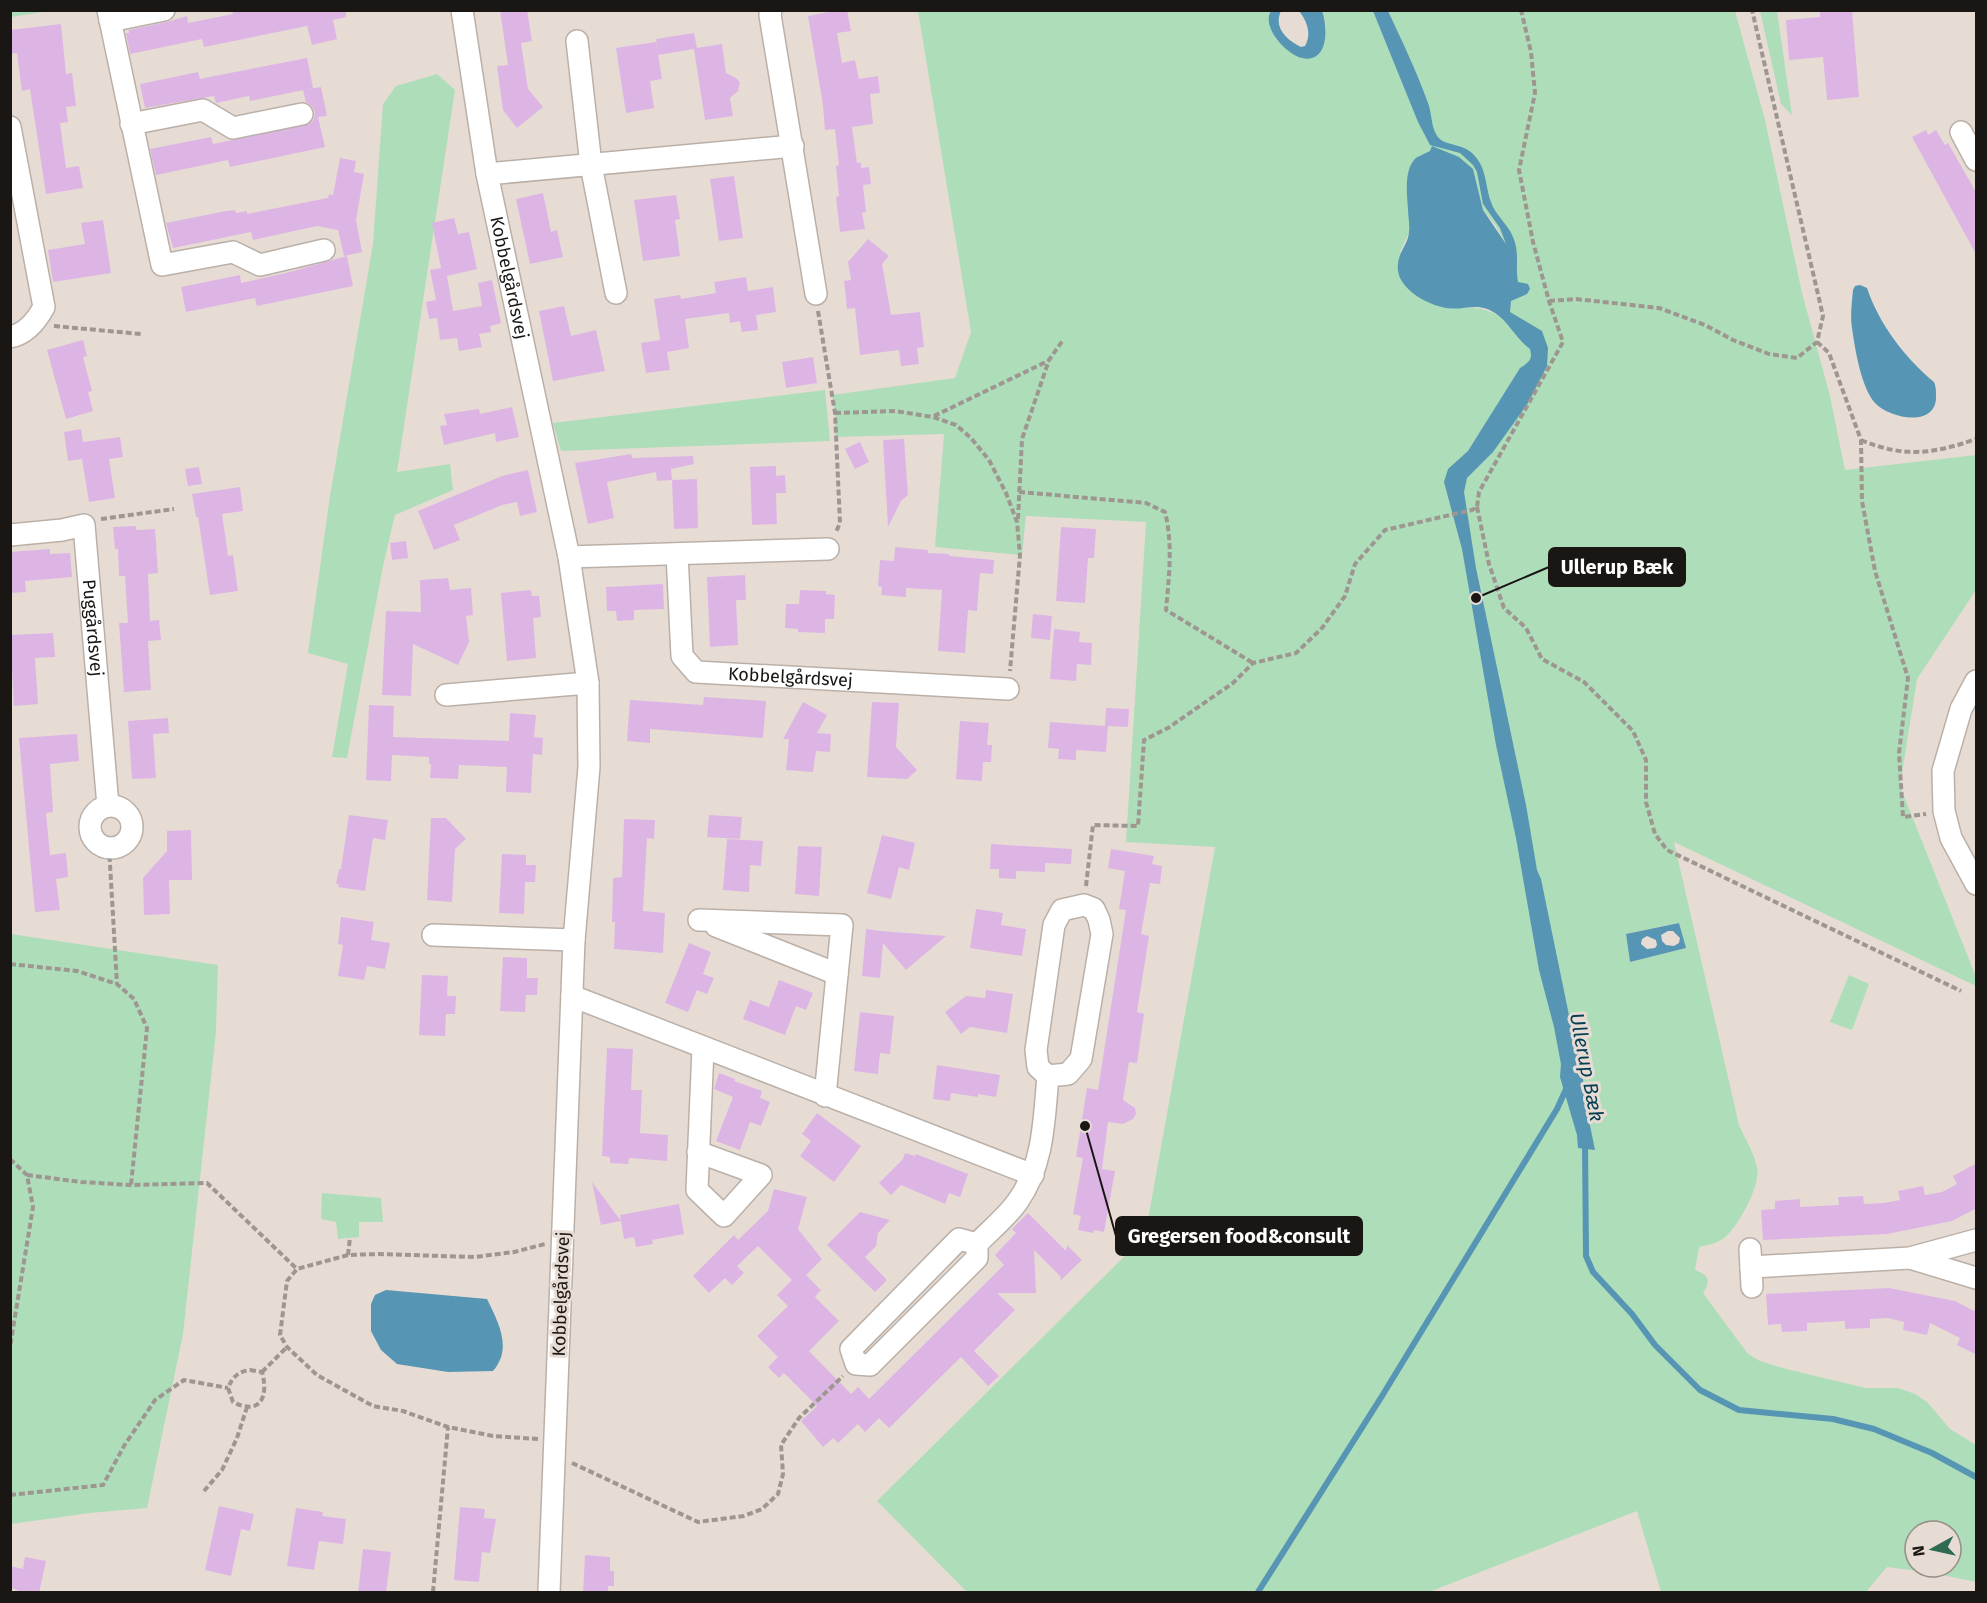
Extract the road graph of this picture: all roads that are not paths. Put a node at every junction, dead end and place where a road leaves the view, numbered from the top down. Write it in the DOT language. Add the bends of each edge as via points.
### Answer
graph roads {
  1 [pos="164,10"];
  2 [pos="462,10"];
  3 [pos="771,10"];
  4 [pos="109,16"];
  5 [pos="577,41"];
  6 [pos="302,114"];
  7 [pos="131,124"];
  8 [pos="10,127"];
  9 [pos="1961,132"];
  10 [pos="793,146"];
  11 [pos="1977,160"];
  12 [pos="591,165"];
  13 [pos="487,174"];
  14 [pos="324,250"];
  15 [pos="616,292"];
  16 [pos="816,294"];
  17 [pos="10,336"];
  18 [pos="10,535"];
  19 [pos="828,549"];
  20 [pos="677,554"];
  21 [pos="569,557"];
  22 [pos="1977,681"];
  23 [pos="588,683"];
  24 [pos="1008,689"];
  25 [pos="446,695"];
  26 [pos="108,806"];
  27 [pos="1977,884"];
  28 [pos="433,935"];
  29 [pos="574,940"];
  30 [pos="837,974"];
  31 [pos="572,996"];
  32 [pos="703,1048"];
  33 [pos="1048,1076"];
  34 [pos="825,1096"];
  35 [pos="698,1152"];
  36 [pos="1034,1175"];
  37 [pos="1977,1240"];
  38 [pos="1910,1258"];
  39 [pos="1751,1268"];
  40 [pos="1977,1278"];
  41 [pos="856,1364"];
  42 [pos="549,1593"];
  1 -- 4 [label="street"];
  2 -- 13 [label="street, Kobbelgårdsvej"];
  3 -- 10 [label="street"];
  4 -- 7 [label="street"];
  5 -- 12 [label="street"];
  6 -- 7 [label="street" via="233,128 203,110"];
  7 -- 14 [label="street" via="162,265 233,252 260,265"];
  8 -- 17 [label="street" via="44,308 37,320 17,336"];
  9 -- 11 [label="street"];
  10 -- 12 [label="street"];
  10 -- 16 [label="street"];
  12 -- 13 [label="street"];
  12 -- 15 [label="street"];
  13 -- 21 [label="street, Kobbelgårdsvej"];
  18 -- 26 [label="street, Puggårdsvej" via="84,525"];
  19 -- 20 [label="street"];
  20 -- 21 [label="street"];
  20 -- 24 [label="street, Kobbelgårdsvej" via="682,656 696,672"];
  21 -- 23 [label="street, Kobbelgårdsvej"];
  22 -- 27 [label="street" via="1961,709 1943,771 1944,811 1951,838"];
  23 -- 25 [label="street"];
  23 -- 29 [label="street, Kobbelgårdsvej" via="589,767"];
  26 -- 26 [label="street" via="123,809 132,824 128,840 109,848 96,840 91,829 95,814"];
  28 -- 29 [label="street"];
  29 -- 31 [label="street, Kobbelgårdsvej"];
  30 -- 30 [label="street" via="842,926 699,920 720,928"];
  30 -- 34 [label="street"];
  31 -- 32 [label="street"];
  31 -- 42 [label="street, Kobbelgårdsvej"];
  32 -- 34 [label="street"];
  32 -- 35 [label="street"];
  33 -- 33 [label="street" via="1038,1066 1036,1050 1054,925 1062,910 1084,905 1094,909 1102,934 1081,1059 1068,1074"];
  33 -- 36 [label="street" via="1042,1145"];
  34 -- 36 [label="street"];
  36 -- 41 [label="street" via="1018,1202 976,1244 977,1258 870,1365"];
  37 -- 38 [label="street"];
  38 -- 39 [label="street"];
  38 -- 40 [label="street"];
}
